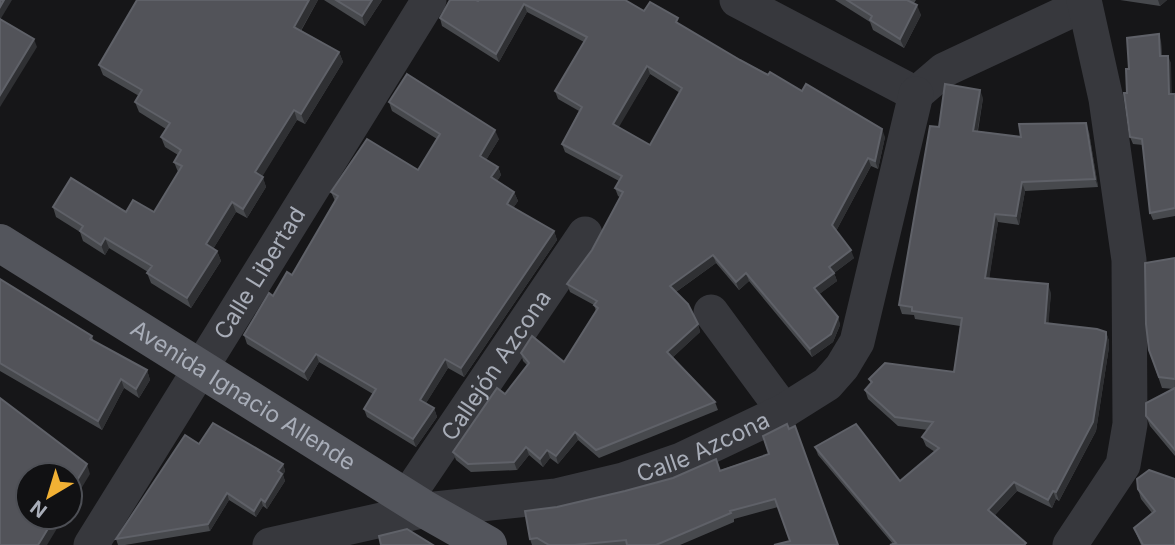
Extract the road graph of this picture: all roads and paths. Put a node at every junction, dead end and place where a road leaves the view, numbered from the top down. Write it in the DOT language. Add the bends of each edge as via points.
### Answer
graph roads {
  1 [pos="429,0"];
  2 [pos="737,0"];
  3 [pos="1083,3"];
  4 [pos="916,94"];
  5 [pos="585,234"];
  6 [pos="0,243"];
  7 [pos="711,312"];
  8 [pos="198,369"];
  9 [pos="784,411"];
  10 [pos="417,504"];
  11 [pos="91,545"];
  12 [pos="270,545"];
  13 [pos="488,545"];
  14 [pos="1070,545"];
  1 -- 8 [label="street, Calle Libertad"];
  2 -- 4 [label="street"];
  3 -- 4 [label="street" via="944,70"];
  3 -- 14 [label="street" via="1106,99 1129,260 1130,424 1124,466"];
  4 -- 9 [label="street, Calle Azcona" via="857,342 827,384"];
  5 -- 10 [label="street, Callejón Azcona"];
  6 -- 8 [label="main road, Avenida Ignacio Allende"];
  7 -- 9 [label="street"];
  8 -- 10 [label="main road, Avenida Ignacio Allende"];
  8 -- 11 [label="street, Calle Libertad"];
  9 -- 10 [label="street, Calle Azcona" via="681,460 623,480 556,496"];
  10 -- 12 [label="street, Calle Azcona"];
  10 -- 13 [label="main road, Avenida Ignacio Allende"];
}
